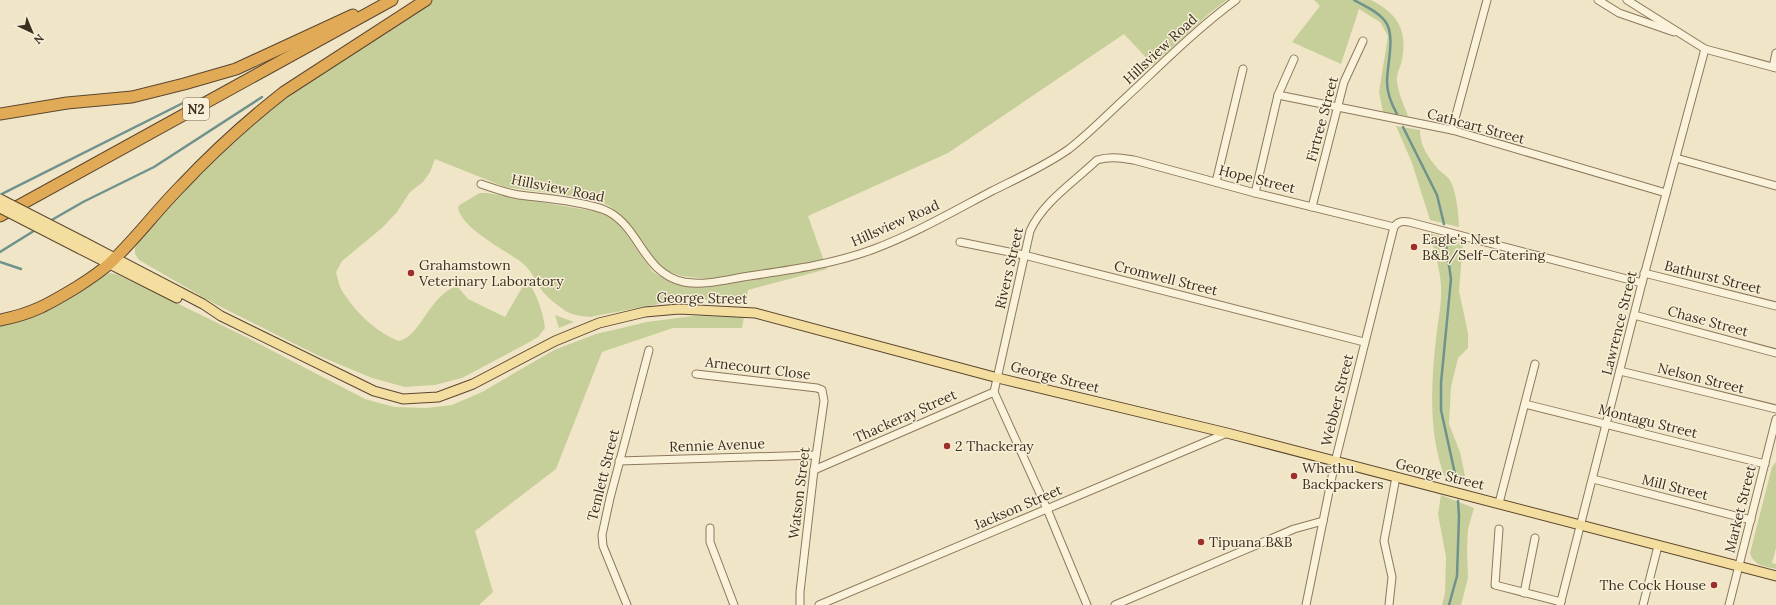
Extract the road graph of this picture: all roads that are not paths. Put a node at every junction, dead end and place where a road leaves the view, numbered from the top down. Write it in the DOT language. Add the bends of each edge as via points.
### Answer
graph roads {
  1 [pos="384,0"];
  2 [pos="392,0"];
  3 [pos="426,0"];
  4 [pos="1236,0"];
  5 [pos="1487,0"];
  6 [pos="1598,0"];
  7 [pos="1627,0"];
  8 [pos="1683,35"];
  9 [pos="1363,41"];
  10 [pos="1705,49"];
  11 [pos="1776,53"];
  12 [pos="1294,59"];
  13 [pos="1774,68"];
  14 [pos="1243,69"];
  15 [pos="1278,95"];
  16 [pos="1338,108"];
  17 [pos="0,114"];
  18 [pos="1452,130"];
  19 [pos="1114,157"];
  20 [pos="1676,158"];
  21 [pos="1216,182"];
  22 [pos="481,184"];
  23 [pos="1776,186"];
  24 [pos="1256,193"];
  25 [pos="1666,193"];
  26 [pos="0,199"];
  27 [pos="1312,207"];
  28 [pos="0,208"];
  29 [pos="0,216"];
  30 [pos="1394,227"];
  31 [pos="960,242"];
  32 [pos="82,245"];
  33 [pos="1024,255"];
  34 [pos="111,261"];
  35 [pos="1644,273"];
  36 [pos="1642,283"];
  37 [pos="1776,306"];
  38 [pos="1634,315"];
  39 [pos="0,320"];
  40 [pos="1364,342"];
  41 [pos="649,350"];
  42 [pos="1776,353"];
  43 [pos="1535,364"];
  44 [pos="1620,371"];
  45 [pos="696,374"];
  46 [pos="998,378"];
  47 [pos="817,388"];
  48 [pos="994,392"];
  49 [pos="1525,404"];
  50 [pos="1776,409"];
  51 [pos="1776,419"];
  52 [pos="1607,424"];
  53 [pos="1227,434"];
  54 [pos="1772,449"];
  55 [pos="816,455"];
  56 [pos="619,461"];
  57 [pos="1335,462"];
  58 [pos="1765,464"];
  59 [pos="814,470"];
  60 [pos="1396,477"];
  61 [pos="1593,480"];
  62 [pos="1499,503"];
  63 [pos="1047,509"];
  64 [pos="1751,520"];
  65 [pos="1323,521"];
  66 [pos="1580,526"];
  67 [pos="710,528"];
  68 [pos="1499,529"];
  69 [pos="1536,538"];
  70 [pos="1658,546"];
  71 [pos="1739,566"];
  72 [pos="1776,576"];
  73 [pos="1524,592"];
  74 [pos="833,603"];
  75 [pos="1561,603"];
  76 [pos="627,605"];
  77 [pos="734,605"];
  78 [pos="800,605"];
  79 [pos="819,605"];
  80 [pos="1087,605"];
  81 [pos="1115,605"];
  82 [pos="1306,605"];
  83 [pos="1389,605"];
  84 [pos="1644,605"];
  85 [pos="1729,605"];
  1 -- 17 [label="highway" via="236,69 132,97 67,103"];
  2 -- 29 [label="highway, N2"];
  3 -- 34 [label="highway" via="284,92 263,109 228,138"];
  4 -- 22 [label="street, Hillsview Road" via="1192,35 1081,139 1054,159 931,222 875,249 849,258 733,279 684,282 662,273 643,252 625,225 606,210 515,194"];
  5 -- 18 [label="street"];
  6 -- 8 [label="street" via="1619,13"];
  7 -- 8 [label="street"];
  8 -- 10 [label="street"];
  9 -- 16 [label="street, Firtree Street" via="1344,82"];
  10 -- 13 [label="street"];
  10 -- 20 [label="street, Lawrence Street"];
  11 -- 13 [label="street"];
  12 -- 15 [label="street"];
  14 -- 21 [label="street"];
  15 -- 16 [label="street, Cathcart Street"];
  15 -- 24 [label="street"];
  16 -- 18 [label="street, Cathcart Street"];
  16 -- 27 [label="street, Firtree Street"];
  18 -- 25 [label="street, Cathcart Street"];
  19 -- 21 [label="street, Hope Street"];
  19 -- 33 [label="street, Rivers Street" via="1097,160 1045,208 1035,219"];
  20 -- 23 [label="street"];
  20 -- 25 [label="street, Lawrence Street"];
  21 -- 24 [label="street, Hope Street"];
  24 -- 27 [label="street, Hope Street"];
  25 -- 35 [label="street, Lawrence Street"];
  26 -- 32 [label="main road, bridge"];
  27 -- 30 [label="street, Hope Street"];
  28 -- 32 [label="main road, bridge"];
  30 -- 36 [label="street" via="1400,222 1409,222"];
  30 -- 40 [label="street, Webber Street"];
  31 -- 33 [label="street, Cromwell Street"];
  32 -- 34 [label="main road, George Street"];
  33 -- 40 [label="street, Cromwell Street"];
  33 -- 46 [label="street, Rivers Street"];
  34 -- 39 [label="highway" via="42,308"];
  34 -- 46 [label="main road, George Street" via="203,304 221,316 338,374 374,391 402,399 438,397 473,384 555,341 599,323 645,312 687,310 755,313"];
  35 -- 36 [label="street, Lawrence Street"];
  35 -- 37 [label="street, Bathurst Street"];
  36 -- 38 [label="street, Lawrence Street"];
  38 -- 42 [label="street, Chase Street"];
  38 -- 44 [label="street, Lawrence Street"];
  40 -- 57 [label="street, Webber Street"];
  41 -- 56 [label="street, Temlett Street"];
  43 -- 49 [label="street"];
  44 -- 50 [label="street, Nelson Street"];
  44 -- 52 [label="street, Lawrence Street"];
  45 -- 47 [label="street, Arnecourt Close"];
  46 -- 48 [label="street"];
  46 -- 53 [label="main road, George Street"];
  47 -- 55 [label="street, Watson Street" via="822,390 824,401"];
  48 -- 59 [label="street, Thackeray Street"];
  48 -- 63 [label="street"];
  49 -- 52 [label="street, Montagu Street"];
  49 -- 62 [label="street"];
  51 -- 54 [label="street, Market Street"];
  52 -- 58 [label="street, Montagu Street"];
  52 -- 61 [label="street, Lawrence Street"];
  53 -- 57 [label="main road, George Street"];
  53 -- 63 [label="street, Jackson Street"];
  54 -- 58 [label="street, Market Street"];
  55 -- 56 [label="street, Rennie Avenue"];
  55 -- 59 [label="street, Watson Street"];
  56 -- 76 [label="street, Temlett Street" via="602,535 603,546"];
  57 -- 60 [label="main road, George Street"];
  57 -- 65 [label="street, Webber Street"];
  58 -- 64 [label="street, Market Street"];
  59 -- 78 [label="street, Watson Street"];
  60 -- 62 [label="main road, George Street"];
  60 -- 83 [label="street" via="1384,541 1392,577"];
  61 -- 64 [label="street, Mill Street"];
  61 -- 66 [label="street, Lawrence Street"];
  62 -- 66 [label="main road, George Street"];
  63 -- 74 [label="street, Jackson Street"];
  63 -- 80 [label="street"];
  64 -- 71 [label="street, Market Street"];
  65 -- 81 [label="street" via="1294,529"];
  65 -- 82 [label="street, Webber Street"];
  66 -- 70 [label="main road, George Street"];
  66 -- 75 [label="street, Lawrence Street"];
  67 -- 77 [label="street" via="710,542"];
  68 -- 73 [label="street" via="1494,583 1496,586"];
  69 -- 73 [label="street"];
  70 -- 71 [label="main road, George Street"];
  70 -- 84 [label="street"];
  71 -- 72 [label="main road, George Street"];
  71 -- 85 [label="street, Market Street"];
  73 -- 75 [label="street"];
  74 -- 79 [label="street, Jackson Street"];
}
